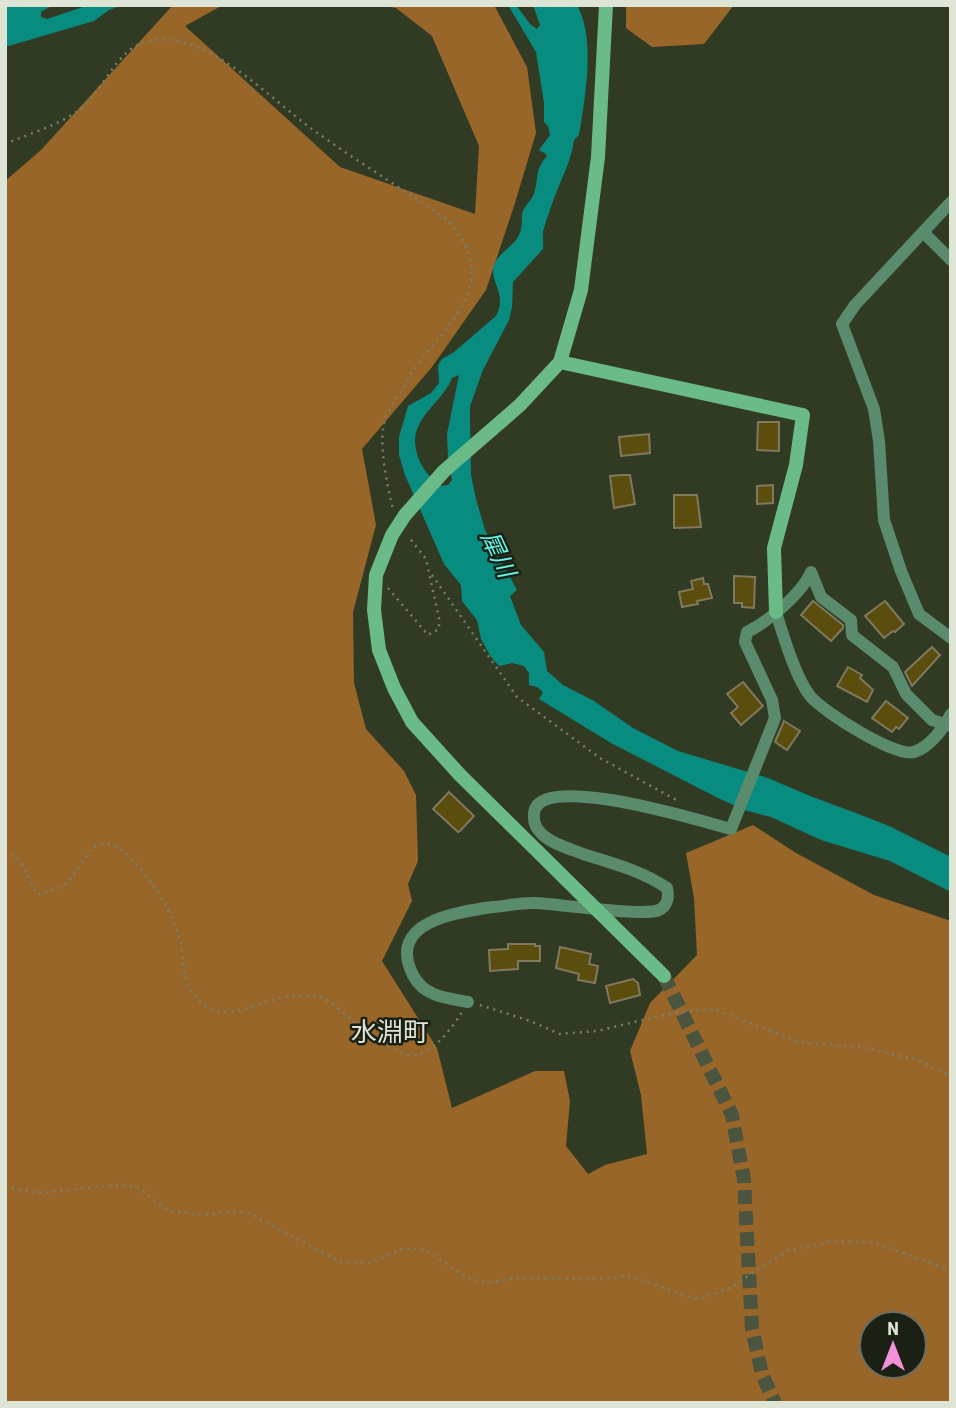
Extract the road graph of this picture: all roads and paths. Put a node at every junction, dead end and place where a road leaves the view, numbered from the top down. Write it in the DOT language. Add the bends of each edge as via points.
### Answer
graph roads {
  1 [pos="606,5"];
  2 [pos="5,144"];
  3 [pos="951,202"];
  4 [pos="923,232"];
  5 [pos="951,260"];
  6 [pos="560,362"];
  7 [pos="396,519"];
  8 [pos="407,535"];
  9 [pos="430,572"];
  10 [pos="376,575"];
  11 [pos="776,612"];
  12 [pos="951,638"];
  13 [pos="949,721"];
  14 [pos="683,803"];
  15 [pos="5,852"];
  16 [pos="593,907"];
  17 [pos="664,976"];
  18 [pos="468,1002"];
  19 [pos="951,1076"];
  20 [pos="5,1187"];
  21 [pos="951,1270"];
  1 -- 6 [label="street" via="598,157 581,290"];
  2 -- 7 [label="path" via="80,109 131,49 149,41 180,41 245,76 311,129 445,218 470,254 473,277 458,314 416,367 386,416 384,457"];
  3 -- 4 [label="street"];
  4 -- 5 [label="street"];
  4 -- 12 [label="street" via="842,324 874,409 884,520 901,571 919,614"];
  6 -- 10 [label="street" via="418,498 392,535"];
  6 -- 11 [label="street" via="803,415 796,465 774,548"];
  8 -- 9 [label="path"];
  9 -- 10 [label="path" via="439,629 428,635"];
  9 -- 14 [label="path" via="517,697 600,758"];
  10 -- 16 [label="street" via="379,650 412,722"];
  11 -- 13 [label="street" via="811,697 835,717 898,751 913,753"];
  11 -- 13 [label="street" via="811,572 821,597 851,620 852,635 892,667 906,694 932,720"];
  11 -- 16 [label="street" via="747,632 745,642 772,700 775,718 731,829 628,802 559,796 542,800 535,808 533,822 548,839 651,877 667,888 669,895 657,912"];
  15 -- 18 [label="path" via="20,860 37,894 56,892 74,876 94,846 113,845 132,858 167,909 179,936 187,985 199,1002 214,1010 236,1012 281,996 321,996 376,1038 416,1055 441,1039"];
  16 -- 17 [label="street"];
  16 -- 18 [label="street" via="532,902 441,917 421,928 406,952 417,983 433,995"];
  18 -- 19 [label="path" via="560,1034 714,1009 798,1042 860,1047 918,1060"];
  20 -- 21 [label="path" via="39,1193 124,1185 139,1188 169,1211 253,1215 340,1262 366,1263 401,1249 424,1249 468,1278 488,1283 517,1278 626,1276 700,1299 729,1288 787,1251 831,1241 876,1243"];
}
